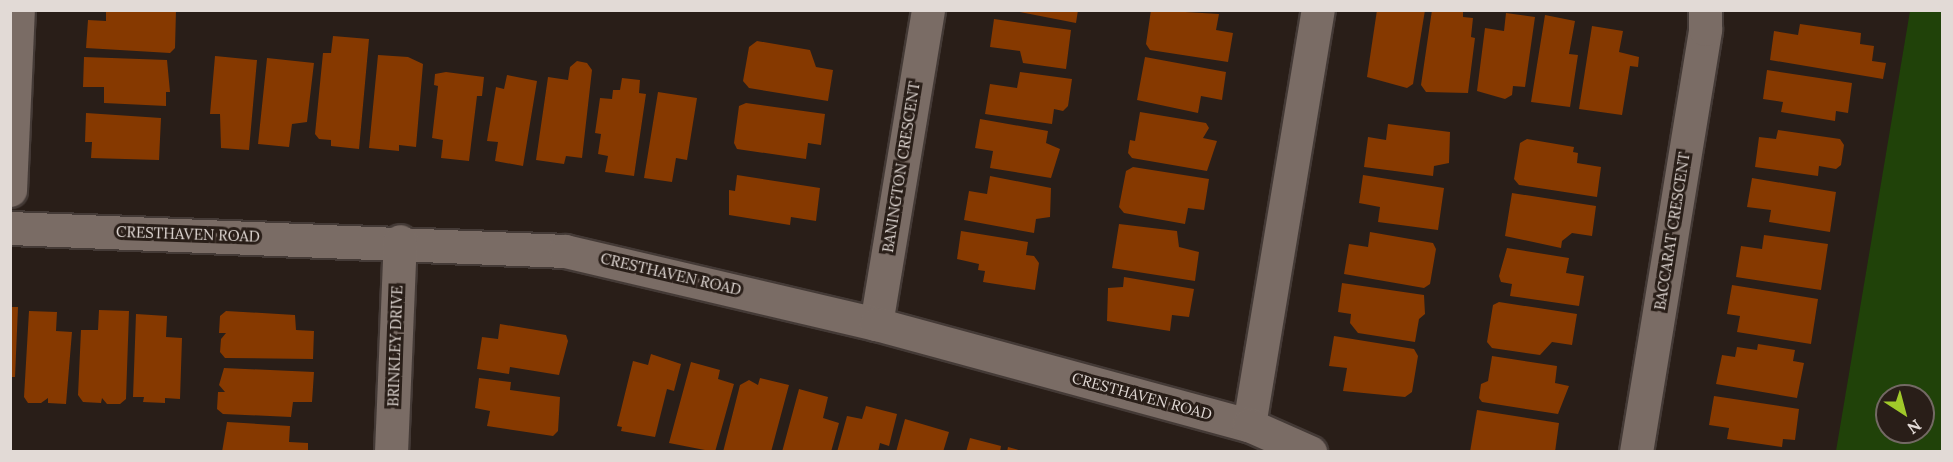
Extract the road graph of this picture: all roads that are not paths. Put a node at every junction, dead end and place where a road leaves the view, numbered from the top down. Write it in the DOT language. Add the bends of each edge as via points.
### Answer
graph roads {
  1 [pos="18,10"];
  2 [pos="928,10"];
  3 [pos="1318,10"];
  4 [pos="1705,10"];
  5 [pos="10,189"];
  6 [pos="10,228"];
  7 [pos="400,241"];
  8 [pos="876,324"];
  9 [pos="1249,425"];
  10 [pos="391,452"];
  11 [pos="1310,452"];
  12 [pos="1636,452"];
  1 -- 5 [label="street"];
  2 -- 8 [label="street, BANINGTON CRESCENT"];
  3 -- 9 [label="street"];
  4 -- 12 [label="street, BACCARAT CRESCENT"];
  6 -- 7 [label="street, CRESTHAVEN ROAD"];
  7 -- 8 [label="street, CRESTHAVEN ROAD" via="565,251"];
  7 -- 10 [label="street, BRINKLEY DRIVE"];
  8 -- 9 [label="street, CRESTHAVEN ROAD"];
  9 -- 11 [label="street, CRESTHAVEN ROAD"];
}
